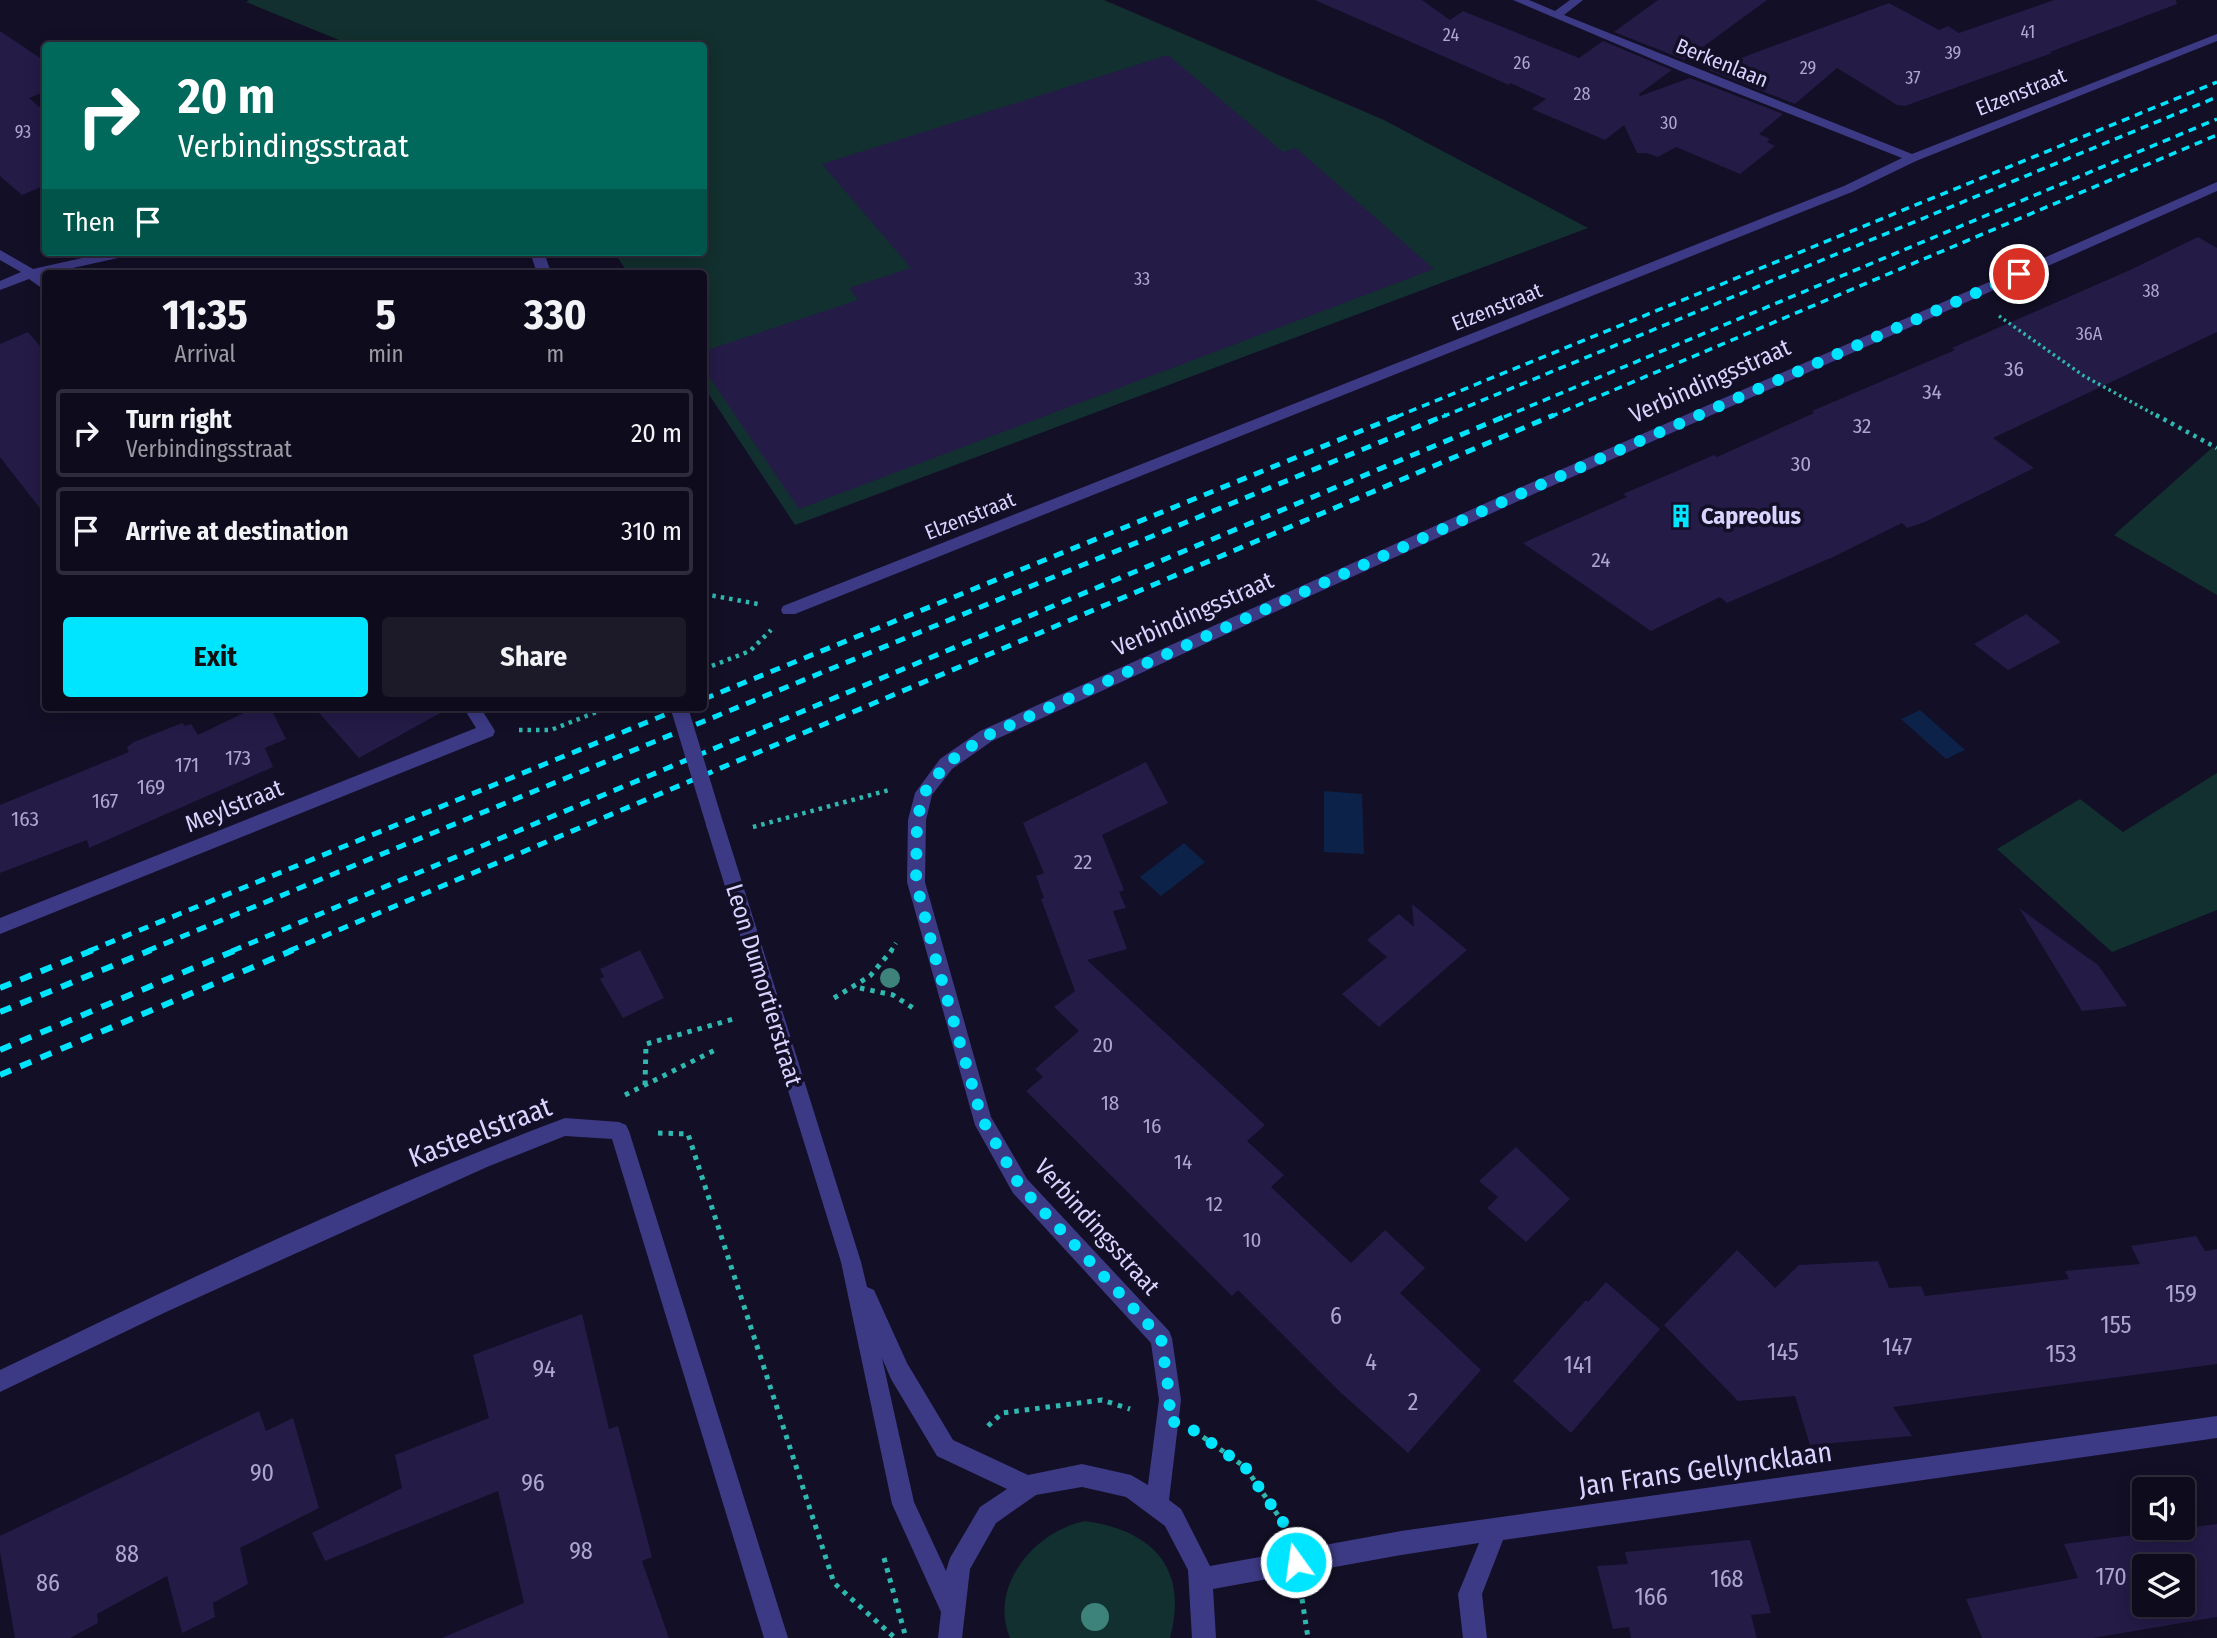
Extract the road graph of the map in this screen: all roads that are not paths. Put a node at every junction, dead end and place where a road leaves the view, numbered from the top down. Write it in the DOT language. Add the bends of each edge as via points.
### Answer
graph roads {
  1 [pos="1519,0"];
  2 [pos="1577,0"];
  3 [pos="1556,15"];
  4 [pos="2217,37"];
  5 [pos="1912,158"];
  6 [pos="2217,186"];
  7 [pos="0,254"];
  8 [pos="109,256"];
  9 [pos="45,270"];
  10 [pos="42,271"];
  11 [pos="31,273"];
  12 [pos="42,283"];
  13 [pos="0,286"];
  14 [pos="789,610"];
  15 [pos="474,711"];
  16 [pos="680,711"];
  17 [pos="0,926"];
  18 [pos="851,1262"];
  19 [pos="0,1381"];
  20 [pos="2217,1427"];
  21 [pos="1026,1486"];
  22 [pos="1157,1502"];
  23 [pos="1496,1530"];
  24 [pos="1204,1579"];
  25 [pos="949,1603"];
  26 [pos="775,1638"];
  27 [pos="950,1638"];
  28 [pos="1205,1638"];
  29 [pos="1475,1638"];
  1 -- 3 [label="street, Berkenlaan"];
  2 -- 3 [label="street"];
  3 -- 5 [label="street, Berkenlaan"];
  4 -- 5 [label="street, Elzenstraat"];
  5 -- 14 [label="street, Elzenstraat" via="1849,189"];
  6 -- 22 [label="street, Verbindingsstraat" via="986,736 946,764 924,793 917,820 916,882 936,960 982,1119 1020,1186 1161,1338 1170,1400"];
  7 -- 11 [label="street"];
  8 -- 9 [label="street"];
  10 -- 11 [label="street"];
  11 -- 12 [label="street"];
  11 -- 13 [label="street"];
  15 -- 17 [label="street, Meylstraat" via="487,731"];
  16 -- 18 [label="street, Leon Dumortierstraat, bridge"];
  18 -- 21 [label="street, Leon Dumortierstraat" via="900,1371 945,1448"];
  18 -- 25 [label="street, Leon Dumortierstraat" via="903,1504"];
  19 -- 26 [label="street, Kasteelstraat" via="480,1160 565,1127 619,1131"];
  20 -- 23 [label="street, Jan Frans Gellyncklaan"];
  21 -- 22 [label="street" via="1061,1475 1097,1475 1129,1484"];
  21 -- 25 [label="street" via="997,1506 972,1532 957,1566"];
  22 -- 24 [label="street" via="1187,1536"];
  23 -- 24 [label="street, Jan Frans Gellyncklaan"];
  23 -- 29 [label="street" via="1471,1594"];
  24 -- 28 [label="street"];
  25 -- 27 [label="street"];
}
